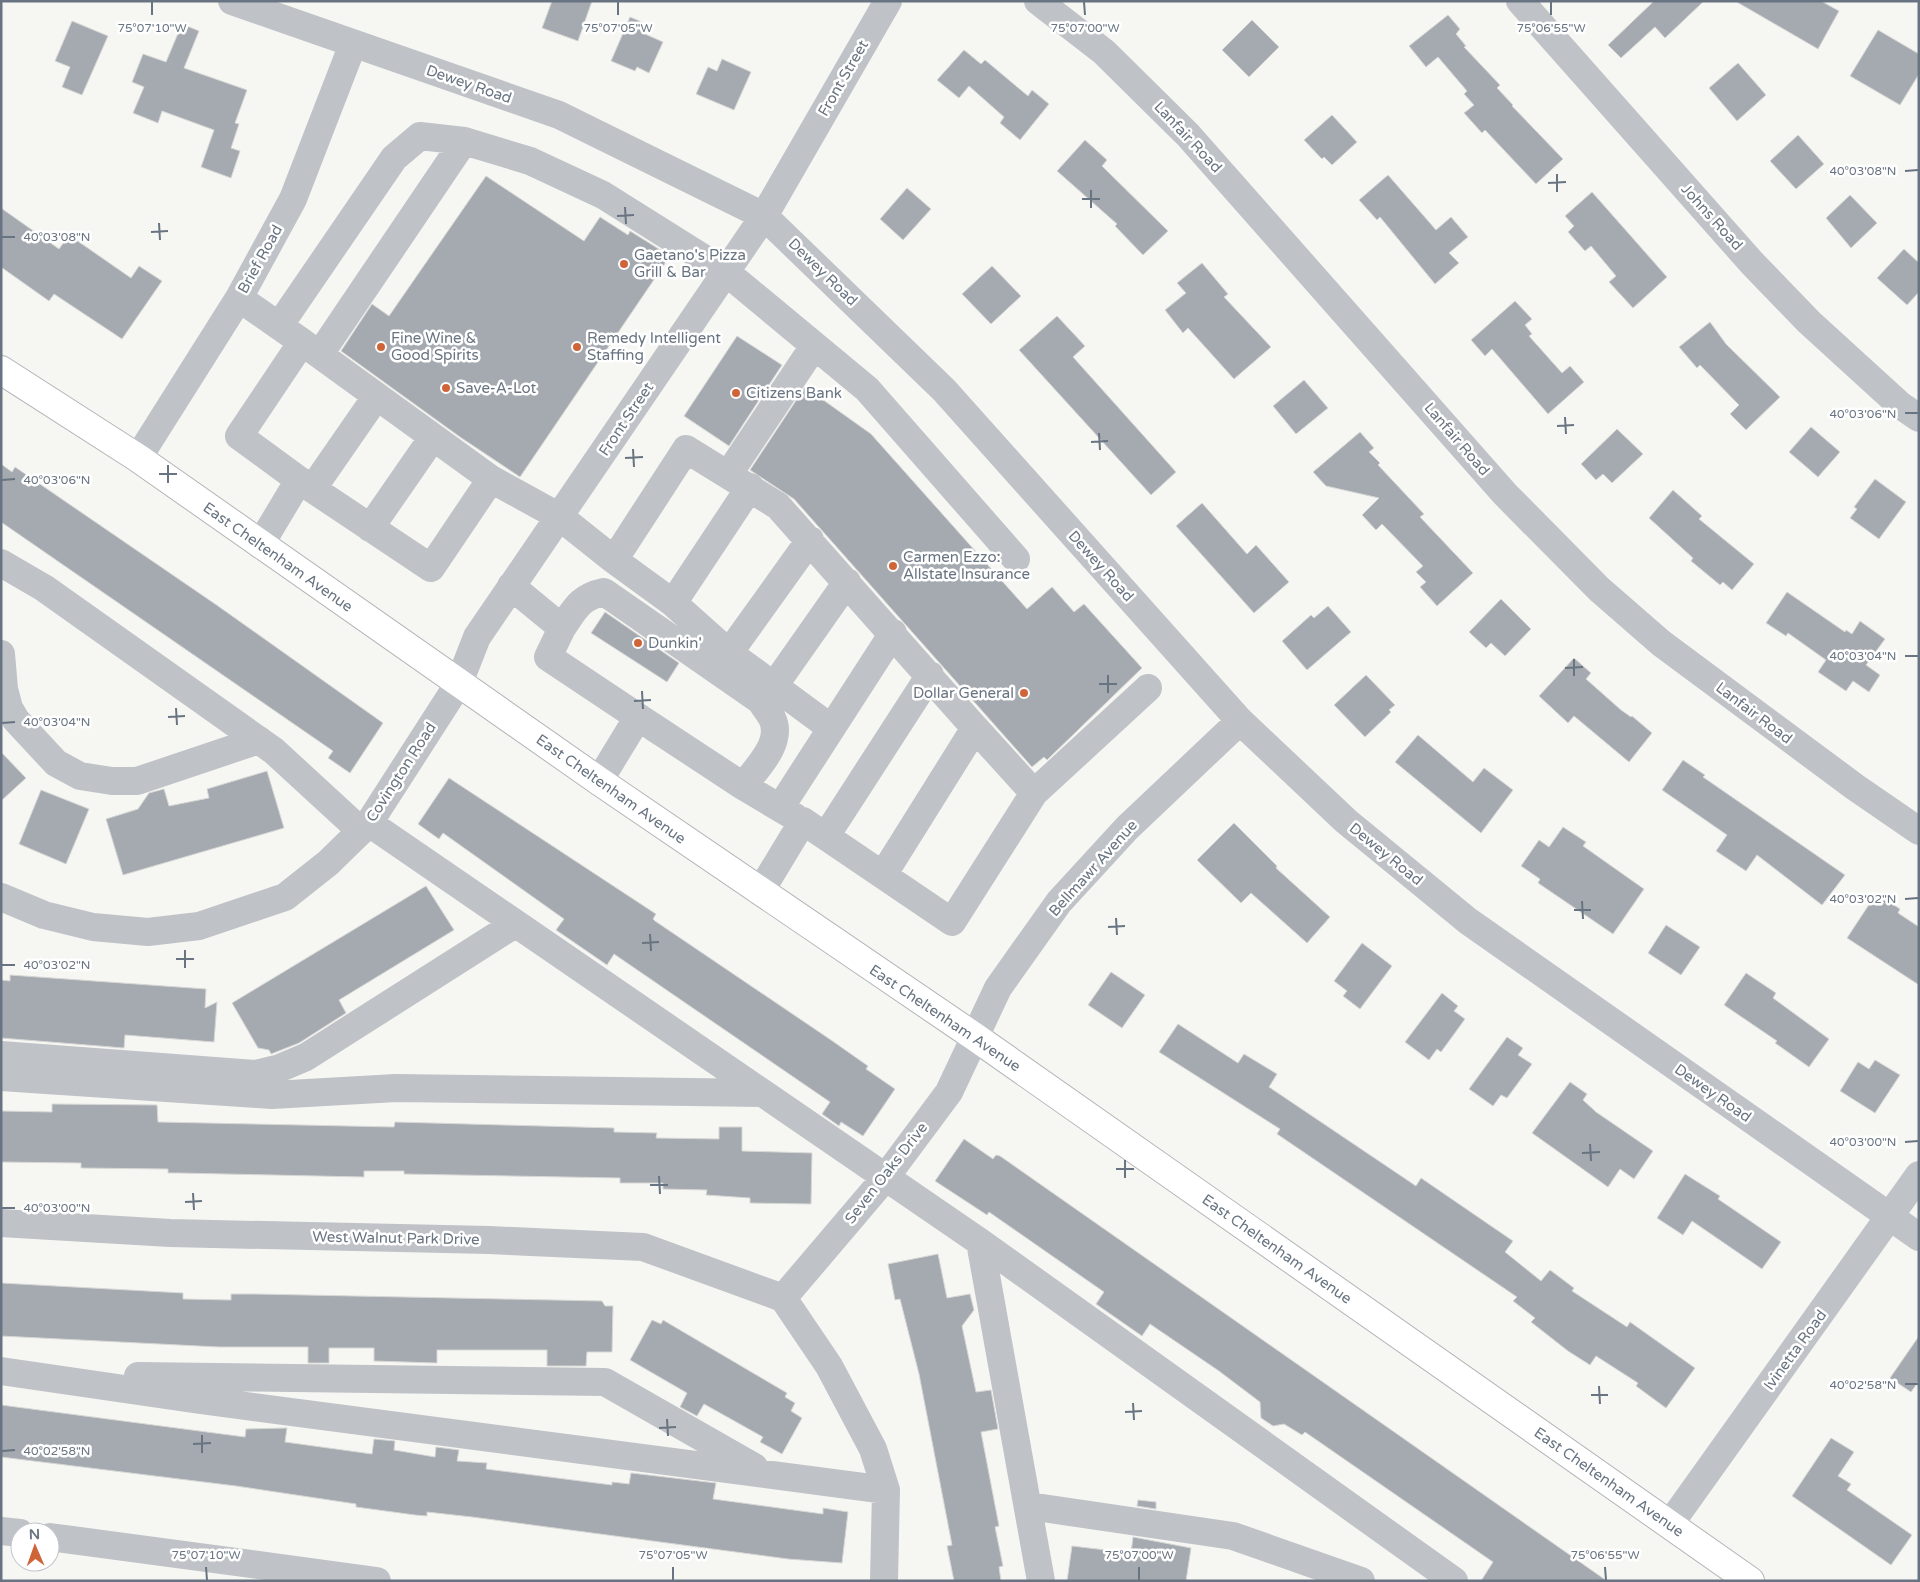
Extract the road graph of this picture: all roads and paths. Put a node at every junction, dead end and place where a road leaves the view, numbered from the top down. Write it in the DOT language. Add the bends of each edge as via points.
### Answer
graph roads {
  1 [pos="232,1"];
  2 [pos="888,1"];
  3 [pos="1038,1"];
  4 [pos="1520,1"];
  5 [pos="353,44"];
  6 [pos="464,141"];
  7 [pos="764,216"];
  8 [pos="727,273"];
  9 [pos="239,298"];
  10 [pos="279,326"];
  11 [pos="814,346"];
  12 [pos="311,348"];
  13 [pos="1,370"];
  14 [pos="376,397"];
  15 [pos="1919,418"];
  16 [pos="433,437"];
  17 [pos="138,458"];
  18 [pos="491,479"];
  19 [pos="739,481"];
  20 [pos="306,484"];
  21 [pos="560,517"];
  22 [pos="370,528"];
  23 [pos="810,540"];
  24 [pos="260,545"];
  25 [pos="1016,559"];
  26 [pos="614,560"];
  27 [pos="1,563"];
  28 [pos="847,582"];
  29 [pos="511,586"];
  30 [pos="673,603"];
  31 [pos="562,628"];
  32 [pos="893,633"];
  33 [pos="729,653"];
  34 [pos="1,654"];
  35 [pos="930,675"];
  36 [pos="459,683"];
  37 [pos="774,686"];
  38 [pos="1148,688"];
  39 [pos="638,717"];
  40 [pos="1240,721"];
  41 [pos="832,728"];
  42 [pos="975,728"];
  43 [pos="259,740"];
  44 [pos="599,781"];
  45 [pos="743,786"];
  46 [pos="1034,793"];
  47 [pos="780,808"];
  48 [pos="803,821"];
  49 [pos="365,827"];
  50 [pos="1919,831"];
  51 [pos="826,836"];
  52 [pos="883,875"];
  53 [pos="760,892"];
  54 [pos="1,897"];
  55 [pos="515,924"];
  56 [pos="974,1037"];
  57 [pos="1,1055"];
  58 [pos="1,1077"];
  59 [pos="762,1093"];
  60 [pos="1919,1175"];
  61 [pos="885,1178"];
  62 [pos="1890,1217"];
  63 [pos="1,1223"];
  64 [pos="1919,1237"];
  65 [pos="980,1242"];
  66 [pos="782,1298"];
  67 [pos="14,1373"];
  68 [pos="766,1474"];
  69 [pos="886,1490"];
  70 [pos="1029,1506"];
  71 [pos="1670,1524"];
  72 [pos="60,1539"];
  73 [pos="377,1581"];
  74 [pos="884,1581"];
  75 [pos="1041,1581"];
  76 [pos="1361,1581"];
  77 [pos="1454,1581"];
  78 [pos="1750,1581"];
  1 -- 5 [label="street, Dewey Road"];
  2 -- 7 [label="street, Front Street"];
  3 -- 50 [label="street, Lanfair Road" via="1104,52 1188,135 1505,494 1599,589 1661,643"];
  4 -- 15 [label="street, Johns Road" via="1808,322 1900,405"];
  5 -- 7 [label="street, Dewey Road" via="558,115"];
  5 -- 9 [label="street, Brief Road" via="293,199"];
  6 -- 8 [label="street" via="530,161 603,195"];
  6 -- 10 [label="street" via="420,136 394,158"];
  6 -- 12 [label="street"];
  7 -- 8 [label="street, Front Street"];
  7 -- 40 [label="street, Dewey Road" via="944,390"];
  8 -- 11 [label="street"];
  8 -- 21 [label="street, Front Street"];
  9 -- 10 [label="street"];
  9 -- 17 [label="street, Brief Road"];
  10 -- 12 [label="street"];
  11 -- 19 [label="street"];
  11 -- 25 [label="street" via="867,389"];
  12 -- 14 [label="street"];
  12 -- 20 [label="street" via="239,436"];
  13 -- 17 [label="highway, East Cheltenham Avenue"];
  14 -- 16 [label="street"];
  14 -- 20 [label="street"];
  16 -- 18 [label="street"];
  16 -- 22 [label="street"];
  17 -- 24 [label="highway, East Cheltenham Avenue"];
  18 -- 21 [label="street"];
  18 -- 22 [label="street" via="431,568"];
  19 -- 23 [label="street" via="778,506"];
  19 -- 26 [label="street" via="686,449"];
  19 -- 30 [label="street"];
  20 -- 22 [label="street"];
  20 -- 24 [label="street"];
  21 -- 26 [label="street"];
  21 -- 29 [label="street, Front Street"];
  23 -- 28 [label="street"];
  23 -- 33 [label="street"];
  24 -- 36 [label="highway, East Cheltenham Avenue"];
  26 -- 30 [label="street"];
  27 -- 43 [label="street" via="44,588"];
  28 -- 32 [label="street"];
  28 -- 37 [label="street"];
  29 -- 31 [label="street"];
  29 -- 36 [label="street, Front Street" via="477,637"];
  30 -- 33 [label="street"];
  31 -- 39 [label="street" via="548,657"];
  31 -- 45 [label="street" via="589,595 604,592 761,701 773,719 775,734 768,753"];
  32 -- 35 [label="street"];
  32 -- 41 [label="street"];
  33 -- 37 [label="street"];
  34 -- 43 [label="street" via="4,689 16,720 56,763 80,776 137,781"];
  35 -- 42 [label="street"];
  35 -- 51 [label="street"];
  36 -- 44 [label="highway, East Cheltenham Avenue"];
  36 -- 49 [label="street, Covington Road"];
  37 -- 41 [label="street"];
  38 -- 46 [label="street"];
  39 -- 44 [label="street"];
  39 -- 45 [label="street"];
  40 -- 56 [label="street, Bellmawr Avenue" via="1127,828 1059,902 998,988"];
  40 -- 62 [label="street, Dewey Road" via="1346,821 1468,921"];
  41 -- 47 [label="street"];
  42 -- 46 [label="street"];
  42 -- 52 [label="street"];
  43 -- 49 [label="street"];
  44 -- 53 [label="highway, East Cheltenham Avenue"];
  45 -- 47 [label="street"];
  46 -- 52 [label="street" via="952,922"];
  47 -- 48 [label="street"];
  48 -- 51 [label="street"];
  48 -- 53 [label="street"];
  49 -- 54 [label="street, Covington Road" via="328,863 285,897 199,926 148,932 93,927 44,915"];
  49 -- 55 [label="street"];
  51 -- 52 [label="street"];
  53 -- 56 [label="highway, East Cheltenham Avenue"];
  55 -- 57 [label="street" via="306,1057 280,1068 256,1074"];
  55 -- 59 [label="street"];
  56 -- 61 [label="street, Seven Oaks Drive" via="949,1092"];
  56 -- 71 [label="highway, East Cheltenham Avenue"];
  58 -- 59 [label="street" via="272,1096 396,1088"];
  59 -- 61 [label="street"];
  60 -- 62 [label="street, Ivinetta Road"];
  61 -- 65 [label="street"];
  61 -- 66 [label="street, Seven Oaks Drive"];
  62 -- 64 [label="street, Dewey Road"];
  62 -- 71 [label="street, Ivinetta Road"];
  63 -- 66 [label="street, West Walnut Park Drive" via="170,1233 643,1247"];
  65 -- 70 [label="street"];
  65 -- 77 [label="street"];
  66 -- 69 [label="street" via="829,1366 873,1449"];
  67 -- 68 [label="street"];
  67 -- 68 [label="street" via="606,1382"];
  68 -- 69 [label="street"];
  69 -- 74 [label="street"];
  70 -- 75 [label="street"];
  70 -- 76 [label="street" via="1233,1536"];
  71 -- 78 [label="highway, East Cheltenham Avenue"];
  72 -- 73 [label="street"];
}
